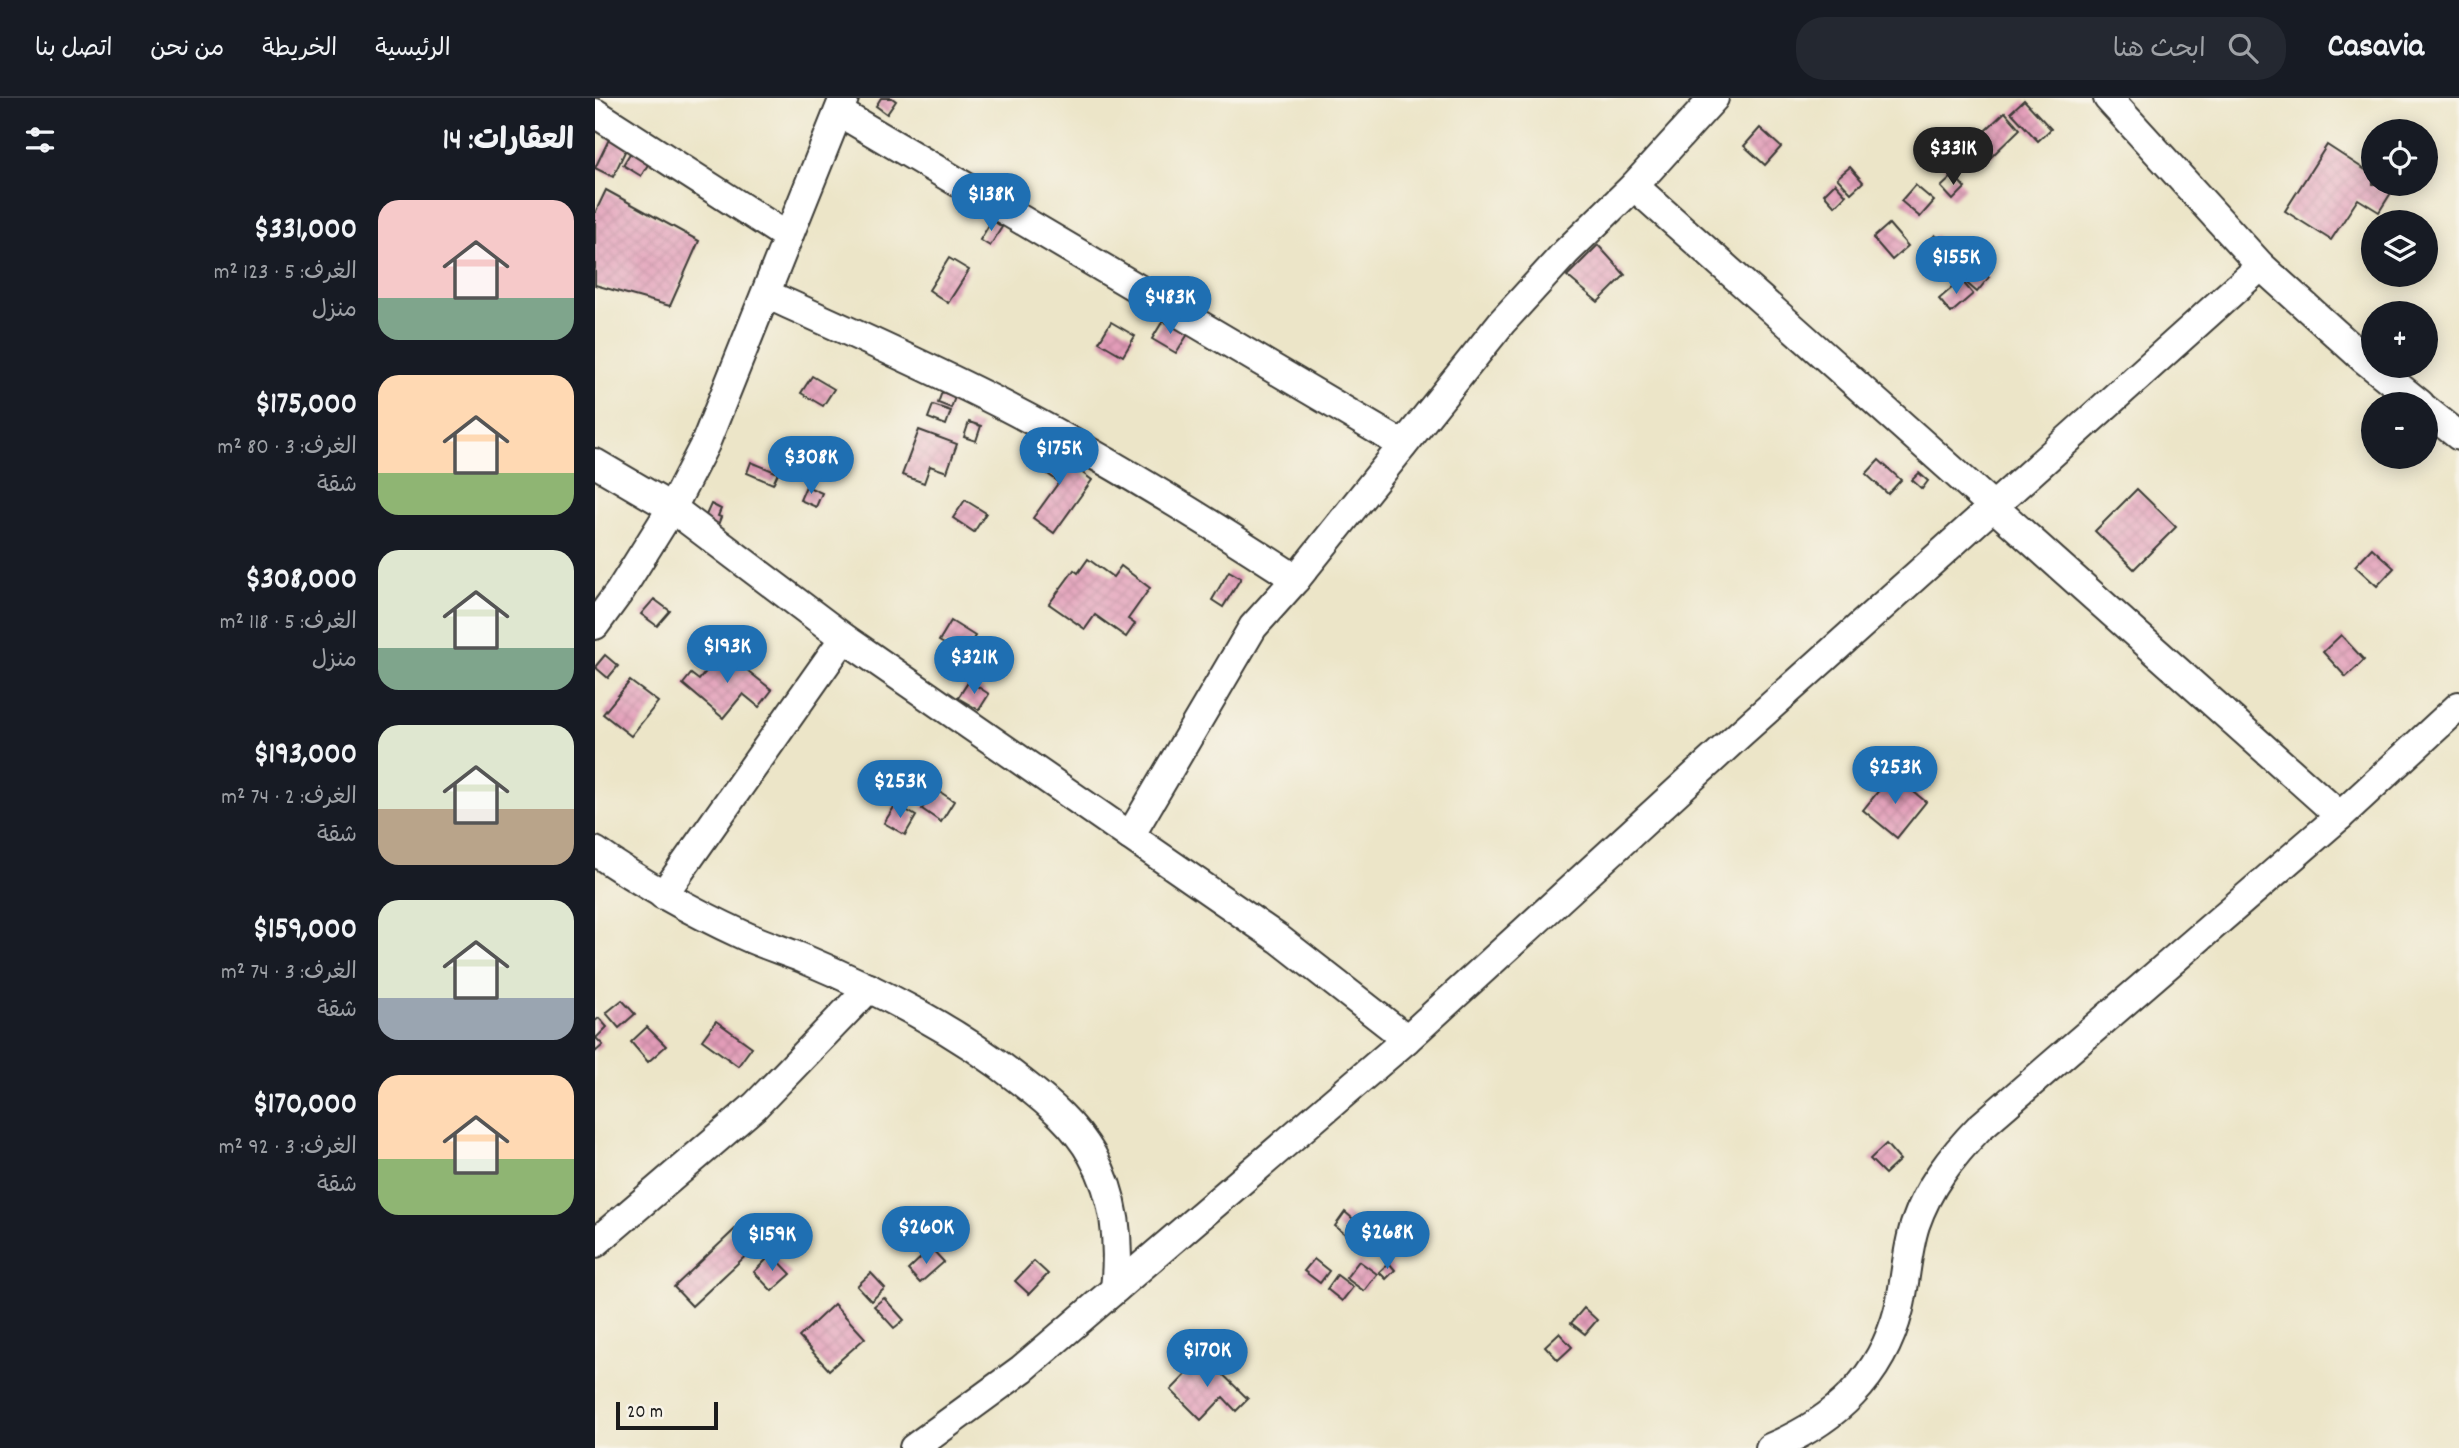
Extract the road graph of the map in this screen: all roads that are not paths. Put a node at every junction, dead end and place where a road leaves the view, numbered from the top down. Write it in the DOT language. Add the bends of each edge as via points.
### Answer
graph roads {
  1 [pos="1714,98"];
  2 [pos="2108,98"];
  3 [pos="842,105"];
  4 [pos="595,113"];
  5 [pos="1634,186"];
  6 [pos="788,237"];
  7 [pos="2261,266"];
  8 [pos="766,294"];
  9 [pos="2405,392"];
  10 [pos="2438,419"];
  11 [pos="2459,436"];
  12 [pos="1403,445"];
  13 [pos="595,463"];
  14 [pos="1993,506"];
  15 [pos="672,508"];
  16 [pos="1296,579"];
  17 [pos="595,625"];
  18 [pos="844,638"];
  19 [pos="2459,706"];
  20 [pos="2340,816"];
  21 [pos="1130,836"];
  22 [pos="595,851"];
  23 [pos="663,895"];
  24 [pos="869,988"];
  25 [pos="1407,1039"];
  26 [pos="595,1243"];
  27 [pos="1115,1289"];
  28 [pos="914,1448"];
  29 [pos="1770,1448"];
  1 -- 5 [label="street"];
  2 -- 7 [label="street"];
  3 -- 6 [label="street"];
  3 -- 12 [label="street"];
  4 -- 6 [label="street"];
  5 -- 12 [label="street" via="1502,321"];
  5 -- 14 [label="street"];
  6 -- 8 [label="street"];
  7 -- 9 [label="street"];
  7 -- 14 [label="street"];
  8 -- 15 [label="street" via="705,443"];
  8 -- 16 [label="street" via="930,368 1076,444"];
  10 -- 11 [label="street"];
  12 -- 16 [label="street"];
  13 -- 15 [label="street"];
  14 -- 20 [label="street"];
  14 -- 25 [label="street"];
  15 -- 17 [label="street"];
  15 -- 18 [label="street"];
  16 -- 21 [label="street" via="1253,627"];
  18 -- 21 [label="street"];
  18 -- 23 [label="street"];
  19 -- 20 [label="street"];
  20 -- 29 [label="street" via="1959,1149 1927,1197 1915,1226 1898,1312 1876,1363 1847,1401 1826,1419"];
  21 -- 25 [label="street" via="1279,939"];
  22 -- 23 [label="street"];
  23 -- 24 [label="street"];
  24 -- 26 [label="street" via="755,1106"];
  24 -- 27 [label="street" via="996,1062 1075,1129 1101,1173 1112,1208 1118,1248"];
  25 -- 27 [label="street"];
  27 -- 28 [label="street" via="1022,1368"];
}
